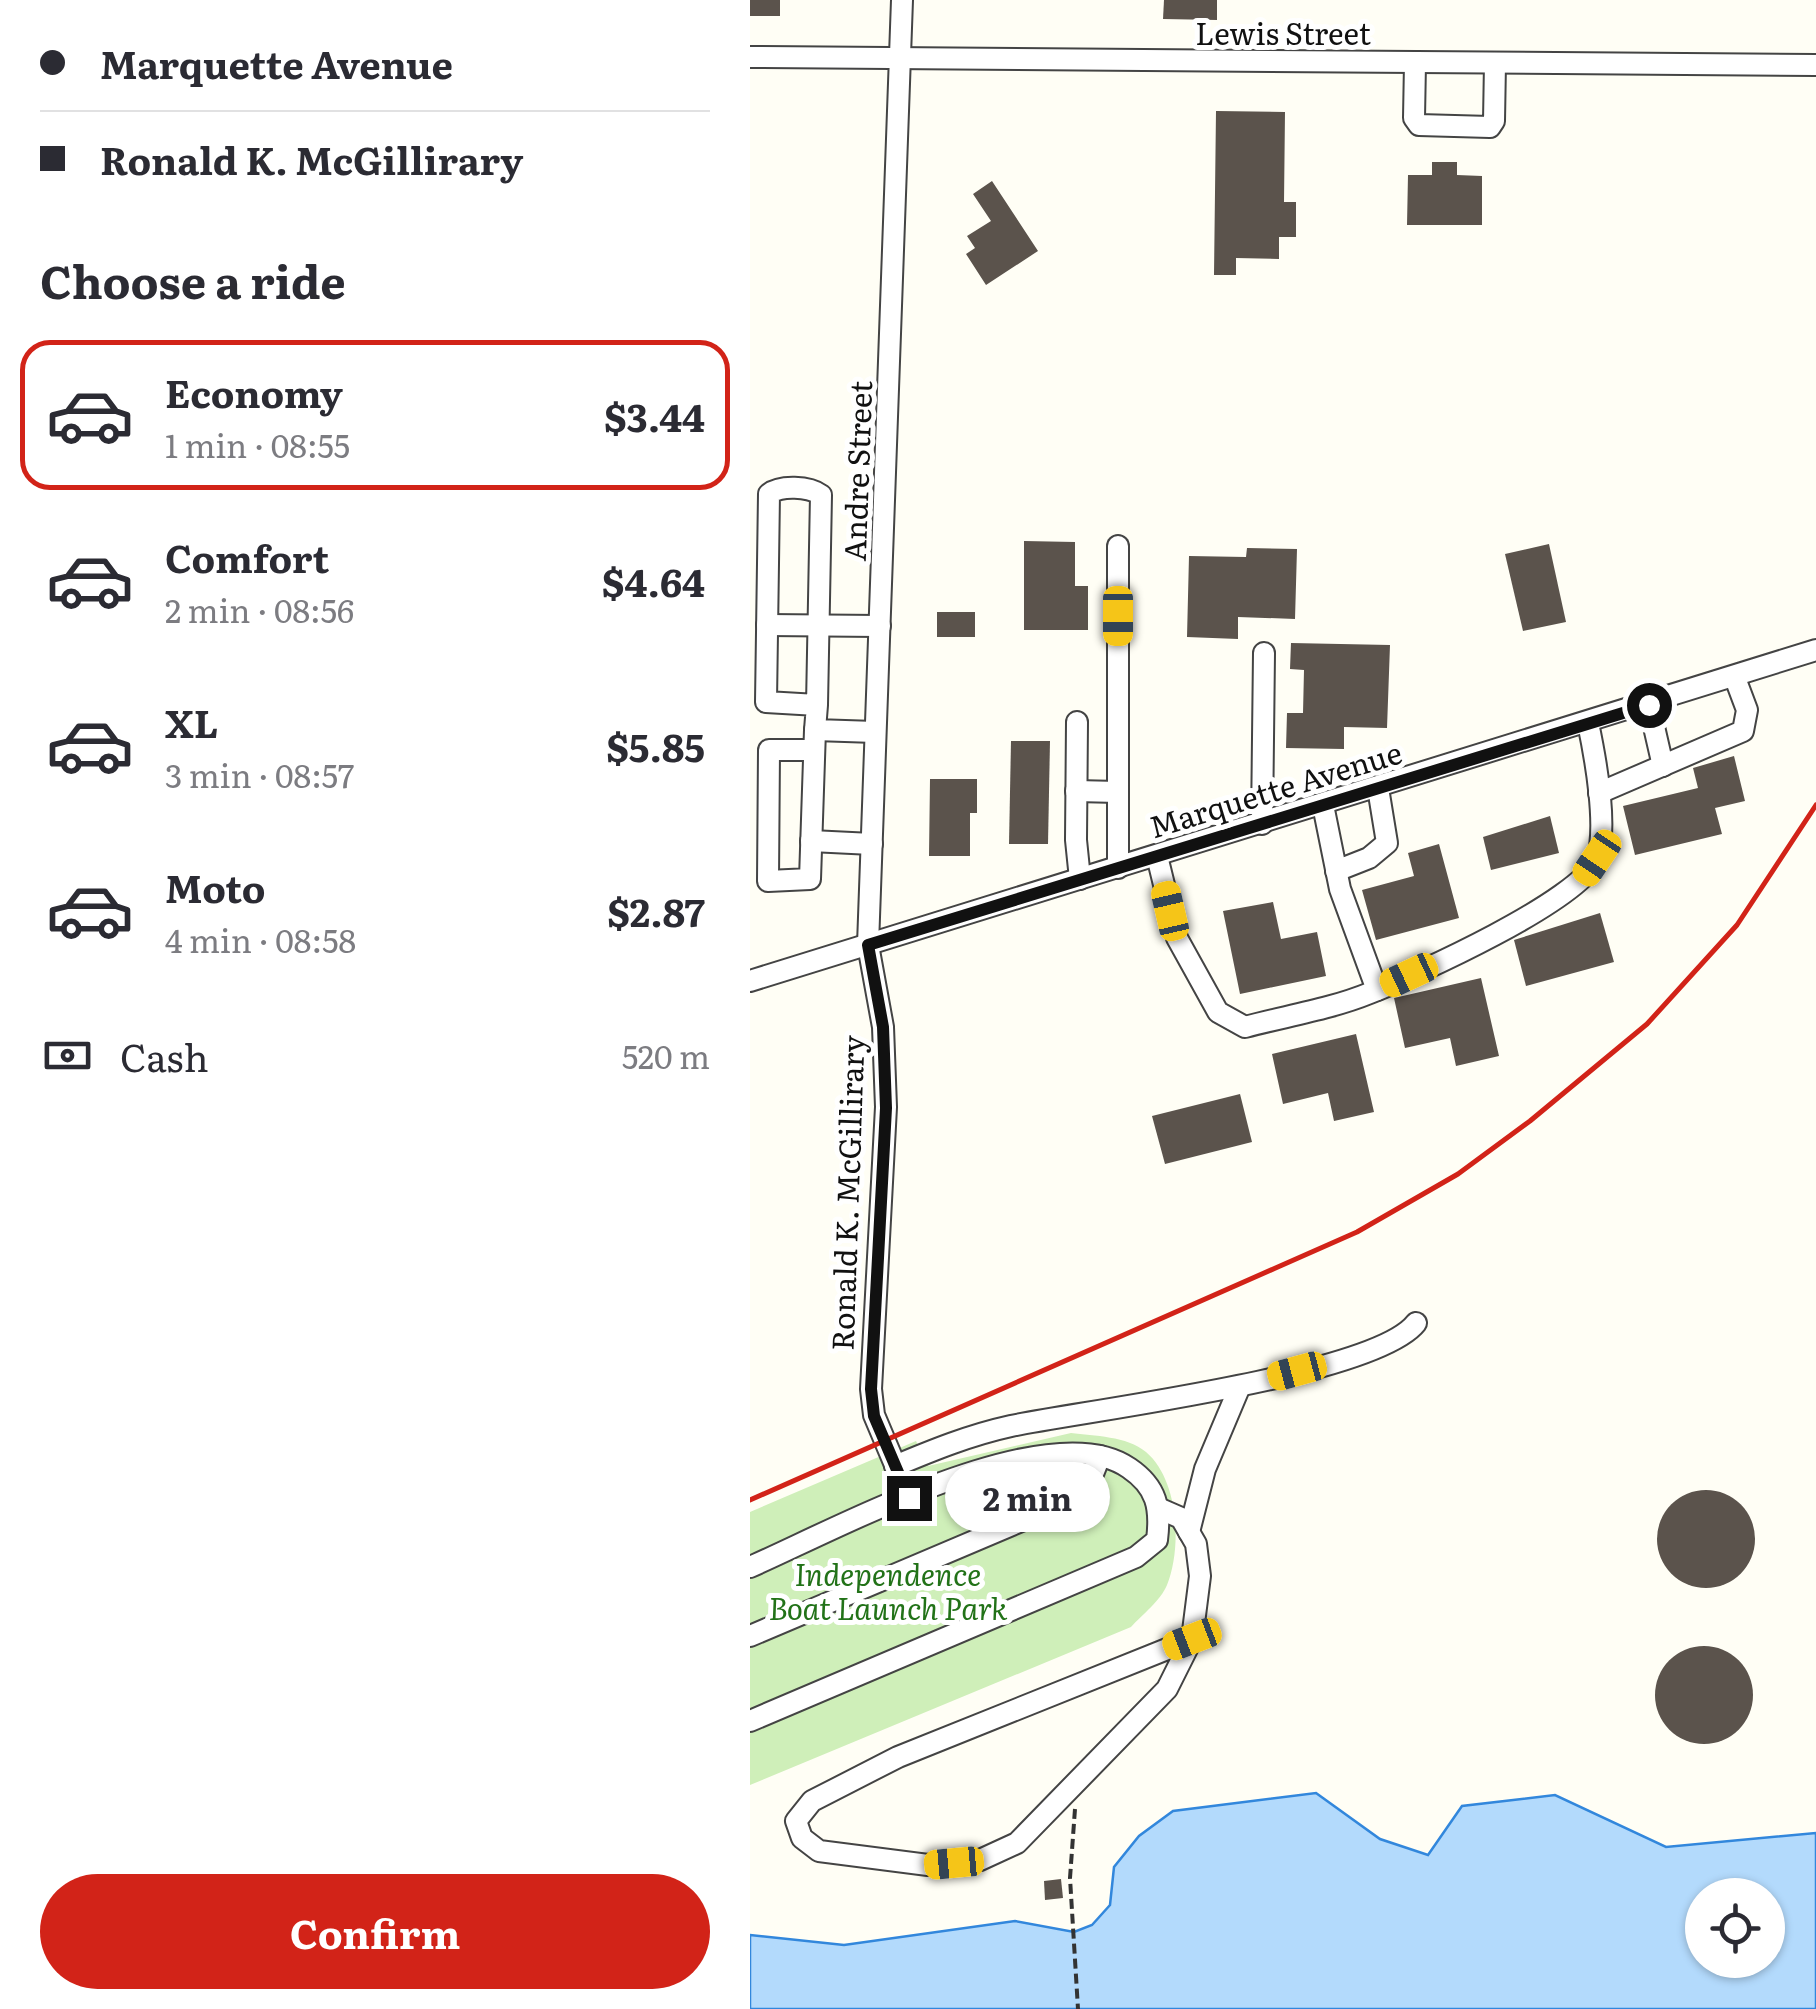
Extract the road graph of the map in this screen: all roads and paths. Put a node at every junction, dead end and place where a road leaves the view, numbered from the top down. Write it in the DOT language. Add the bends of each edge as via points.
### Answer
graph roads {
  1 [pos="902,0"];
  2 [pos="750,57"];
  3 [pos="901,59"];
  4 [pos="1415,62"];
  5 [pos="1495,63"];
  6 [pos="1816,65"];
  7 [pos="1118,546"];
  8 [pos="767,625"];
  9 [pos="818,626"];
  10 [pos="880,626"];
  11 [pos="1816,650"];
  12 [pos="1264,653"];
  13 [pos="1735,678"];
  14 [pos="816,704"];
  15 [pos="1649,705"];
  16 [pos="1076,722"];
  17 [pos="1588,724"];
  18 [pos="876,732"];
  19 [pos="814,740"];
  20 [pos="1664,766"];
  21 [pos="1378,788"];
  22 [pos="1076,792"];
  23 [pos="1118,792"];
  24 [pos="1599,794"];
  25 [pos="1324,805"];
  26 [pos="1262,824"];
  27 [pos="811,842"];
  28 [pos="872,844"];
  29 [pos="1157,856"];
  30 [pos="1118,868"];
  31 [pos="1336,871"];
  32 [pos="1080,880"];
  33 [pos="868,945"];
  34 [pos="750,981"];
  35 [pos="1376,990"];
  36 [pos="1416,1323"];
  37 [pos="1240,1386"];
  38 [pos="1100,1456"];
  39 [pos="895,1466"];
  40 [pos="909,1498"];
  41 [pos="1158,1508"];
  42 [pos="1189,1532"];
  43 [pos="750,1567"];
  44 [pos="750,1636"];
  45 [pos="1192,1639"];
  46 [pos="750,1721"];
  47 [pos="1075,1786"];
  48 [pos="1078,2009"];
  1 -- 3 [label="street, Andre Street"];
  2 -- 3 [label="street, Lewis Street"];
  3 -- 4 [label="street, Lewis Street"];
  3 -- 10 [label="street, Andre Street"];
  4 -- 5 [label="street, Lewis Street"];
  4 -- 5 [label="street" via="1416,122 1490,127"];
  5 -- 6 [label="street, Lewis Street"];
  7 -- 23 [label="street"];
  8 -- 9 [label="street"];
  8 -- 9 [label="street" via="769,494 777,489 821,495"];
  8 -- 14 [label="street" via="766,702"];
  9 -- 10 [label="street"];
  9 -- 14 [label="street"];
  10 -- 18 [label="street, Andre Street"];
  11 -- 13 [label="street, Marquette Avenue"];
  12 -- 26 [label="street"];
  13 -- 15 [label="street, Marquette Avenue"];
  13 -- 20 [label="street" via="1747,710 1743,731"];
  14 -- 19 [label="street"];
  15 -- 17 [label="street, Marquette Avenue"];
  15 -- 20 [label="street"];
  16 -- 22 [label="street"];
  17 -- 21 [label="street, Marquette Avenue"];
  17 -- 24 [label="street"];
  18 -- 19 [label="street"];
  18 -- 28 [label="street, Andre Street"];
  19 -- 27 [label="street"];
  19 -- 27 [label="street" via="769,750 768,881 810,880"];
  20 -- 24 [label="street"];
  21 -- 25 [label="street, Marquette Avenue"];
  21 -- 31 [label="street" via="1386,843"];
  22 -- 23 [label="street"];
  22 -- 32 [label="street"];
  23 -- 30 [label="street"];
  24 -- 35 [label="street" via="1597,858 1583,879 1505,930"];
  25 -- 26 [label="street, Marquette Avenue"];
  25 -- 31 [label="street"];
  26 -- 29 [label="street, Marquette Avenue"];
  27 -- 28 [label="street"];
  28 -- 33 [label="street, Andre Street"];
  29 -- 30 [label="street, Marquette Avenue"];
  29 -- 35 [label="street" via="1176,938 1218,1012 1246,1027"];
  30 -- 32 [label="street, Marquette Avenue"];
  31 -- 35 [label="street"];
  32 -- 33 [label="street, Marquette Avenue"];
  33 -- 34 [label="street, Marquette Avenue"];
  33 -- 39 [label="street, Ronald K. McGillirary" via="883,1027 886,1108 871,1389 874,1416"];
  36 -- 37 [label="street" via="1384,1346"];
  37 -- 39 [label="street" via="1010,1427"];
  37 -- 42 [label="street" via="1205,1469"];
  38 -- 40 [label="street" via="1051,1451 1013,1459"];
  38 -- 41 [label="street" via="1116,1458 1142,1477"];
  38 -- 44 [label="street" via="1085,1494"];
  39 -- 40 [label="street, Ronald K. McGillirary"];
  40 -- 43 [label="street"];
  41 -- 42 [label="street" via="1181,1518"];
  41 -- 46 [label="street" via="1157,1540 1136,1558"];
  42 -- 45 [label="street" via="1200,1576"];
  45 -- 47 [label="street" via="1167,1689"];
  45 -- 47 [label="street" via="898,1756 812,1801 796,1821 802,1838 819,1851 928,1865 980,1860 1017,1843"];
  47 -- 48 [label="path" via="1070,1878"];
}
